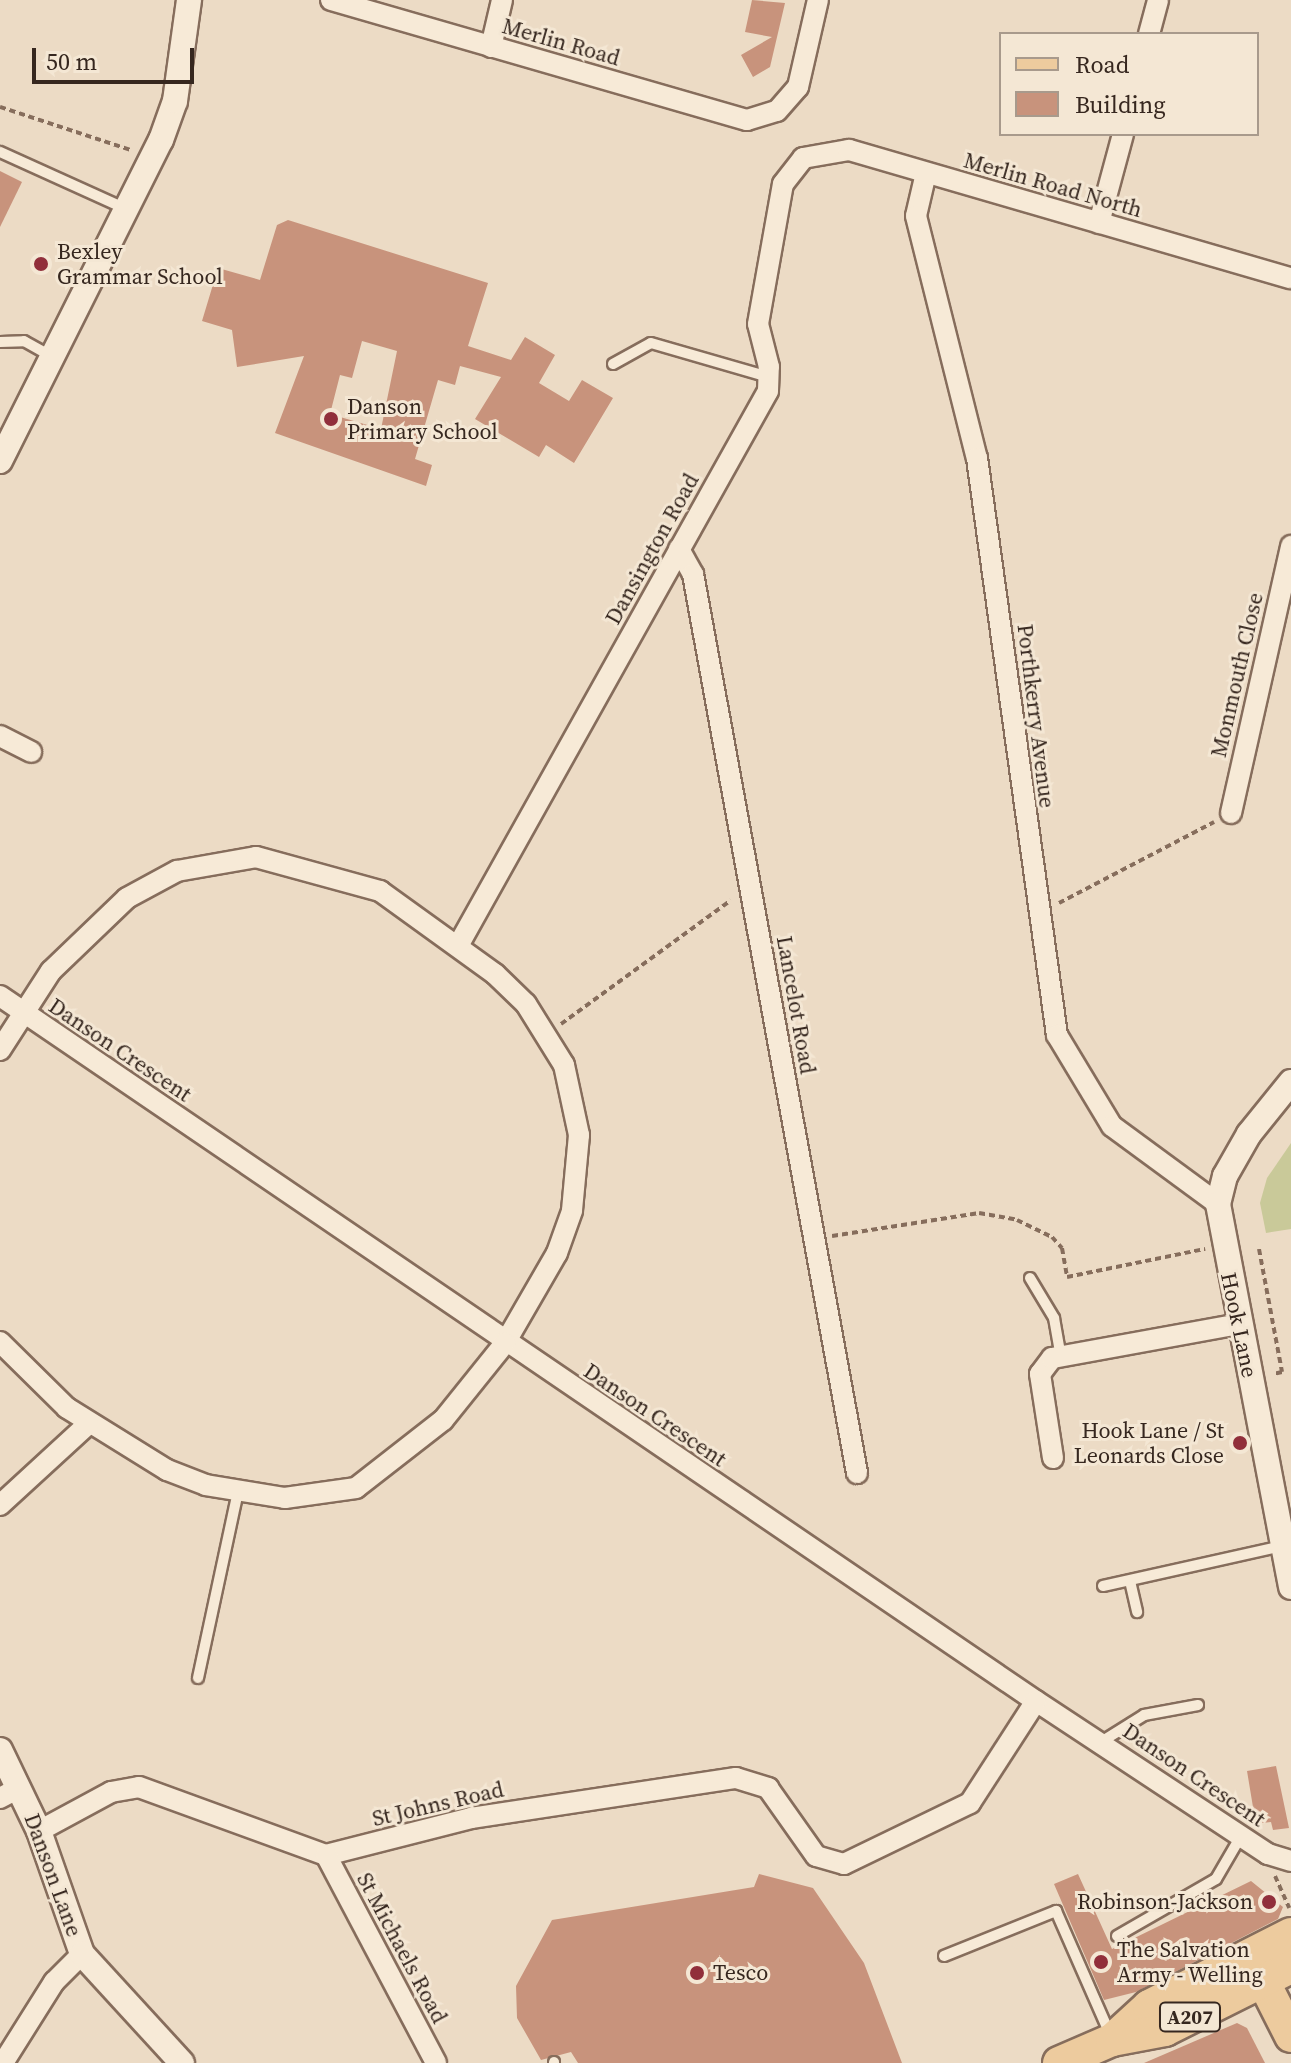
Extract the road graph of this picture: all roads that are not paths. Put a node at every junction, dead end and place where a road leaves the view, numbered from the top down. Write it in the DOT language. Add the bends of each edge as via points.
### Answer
graph roads {
  1 [pos="189,0"];
  2 [pos="331,0"];
  3 [pos="502,0"];
  4 [pos="818,0"];
  5 [pos="1158,0"];
  6 [pos="1150,32"];
  7 [pos="491,47"];
  8 [pos="1122,136"];
  9 [pos="0,152"];
  10 [pos="926,173"];
  11 [pos="126,209"];
  12 [pos="1099,223"];
  13 [pos="1291,278"];
  14 [pos="0,342"];
  15 [pos="53,357"];
  16 [pos="613,364"];
  17 [pos="771,377"];
  18 [pos="0,461"];
  19 [pos="1291,546"];
  20 [pos="679,549"];
  21 [pos="0,736"];
  22 [pos="31,752"];
  23 [pos="1231,813"];
  24 [pos="459,944"];
  25 [pos="0,996"];
  26 [pos="22,1011"];
  27 [pos="0,1050"];
  28 [pos="1291,1082"];
  29 [pos="1218,1204"];
  30 [pos="1030,1278"];
  31 [pos="1239,1324"];
  32 [pos="0,1342"];
  33 [pos="505,1343"];
  34 [pos="1061,1356"];
  35 [pos="88,1424"];
  36 [pos="1053,1458"];
  37 [pos="857,1473"];
  38 [pos="238,1491"];
  39 [pos="1284,1501"];
  40 [pos="0,1505"];
  41 [pos="1284,1545"];
  42 [pos="1130,1581"];
  43 [pos="1103,1586"];
  44 [pos="1291,1587"];
  45 [pos="1137,1612"];
  46 [pos="198,1678"];
  47 [pos="1036,1701"];
  48 [pos="1198,1705"];
  49 [pos="1101,1742"];
  50 [pos="0,1750"];
  51 [pos="9,1793"];
  52 [pos="39,1831"];
  53 [pos="1241,1836"];
  54 [pos="326,1855"];
  55 [pos="1291,1861"];
  56 [pos="1291,1934"];
  57 [pos="1117,1936"];
  58 [pos="82,1954"];
  59 [pos="944,1956"];
  60 [pos="1268,1967"];
  61 [pos="1291,2036"];
  62 [pos="1112,2040"];
  63 [pos="3,2063"];
  64 [pos="182,2063"];
  65 [pos="436,2063"];
  66 [pos="1059,2063"];
  1 -- 11 [label="street" via="175,101"];
  2 -- 7 [label="street, Merlin Road"];
  3 -- 7 [label="street"];
  4 -- 7 [label="street, Merlin Road" via="798,87 777,111 747,120"];
  5 -- 6 [label="street"];
  8 -- 12 [label="street"];
  9 -- 11 [label="lane"];
  10 -- 12 [label="street, Merlin Road North"];
  10 -- 17 [label="street, Merlin Road North" via="849,150 803,158 783,184 758,324"];
  10 -- 29 [label="street, Porthkerry Avenue" via="916,216 977,458 1057,1035 1093,1102 1134,1147"];
  11 -- 15 [label="street"];
  12 -- 13 [label="street, Merlin Road North"];
  14 -- 15 [label="lane" via="24,341"];
  15 -- 18 [label="street"];
  16 -- 17 [label="lane" via="651,343"];
  17 -- 20 [label="street, Dansington Road" via="762,404"];
  19 -- 23 [label="street, Monmouth Close"];
  20 -- 24 [label="street, Dansington Road"];
  20 -- 37 [label="street, Lancelot Road" via="693,574"];
  21 -- 22 [label="street"];
  24 -- 26 [label="street" via="380,891 342,876 256,857 221,859 177,871 127,898 87,931"];
  24 -- 33 [label="street" via="526,1004 547,1034 576,1097 578,1169 557,1253"];
  25 -- 26 [label="street, Danson Crescent"];
  26 -- 27 [label="street"];
  26 -- 33 [label="street, Danson Crescent"];
  28 -- 29 [label="street" via="1249,1134"];
  29 -- 31 [label="street, Hook Lane"];
  30 -- 34 [label="lane" via="1054,1318"];
  31 -- 34 [label="street"];
  31 -- 39 [label="street, Hook Lane"];
  32 -- 35 [label="street" via="41,1387"];
  33 -- 38 [label="street" via="443,1420 375,1478 330,1496"];
  33 -- 47 [label="street, Danson Crescent"];
  34 -- 36 [label="street" via="1040,1374"];
  35 -- 38 [label="street" via="167,1470"];
  35 -- 40 [label="street"];
  38 -- 46 [label="lane"];
  39 -- 41 [label="street, Hook Lane"];
  41 -- 42 [label="lane"];
  41 -- 44 [label="street, Hook Lane"];
  42 -- 43 [label="lane"];
  42 -- 45 [label="lane"];
  47 -- 49 [label="street, Danson Crescent"];
  47 -- 54 [label="street, St Johns Road" via="970,1803 844,1864 829,1864 816,1856 778,1797 752,1780 736,1778 471,1818"];
  48 -- 49 [label="lane" via="1144,1715"];
  49 -- 53 [label="street, Danson Crescent"];
  50 -- 51 [label="street, Danson Lane"];
  51 -- 52 [label="street, Danson Lane"];
  52 -- 54 [label="street" via="111,1792 139,1787"];
  52 -- 58 [label="street, Danson Lane"];
  53 -- 55 [label="street, Danson Crescent"];
  53 -- 57 [label="lane" via="1216,1879"];
  54 -- 65 [label="street, St Michaels Road"];
  56 -- 60 [label="main road, A207"];
  58 -- 63 [label="street" via="54,1982"];
  58 -- 64 [label="street, Danson Lane"];
  59 -- 62 [label="lane" via="1056,1911"];
  60 -- 61 [label="main road"];
  60 -- 62 [label="main road, A207" via="1165,2030"];
  62 -- 66 [label="main road, A207"];
}
